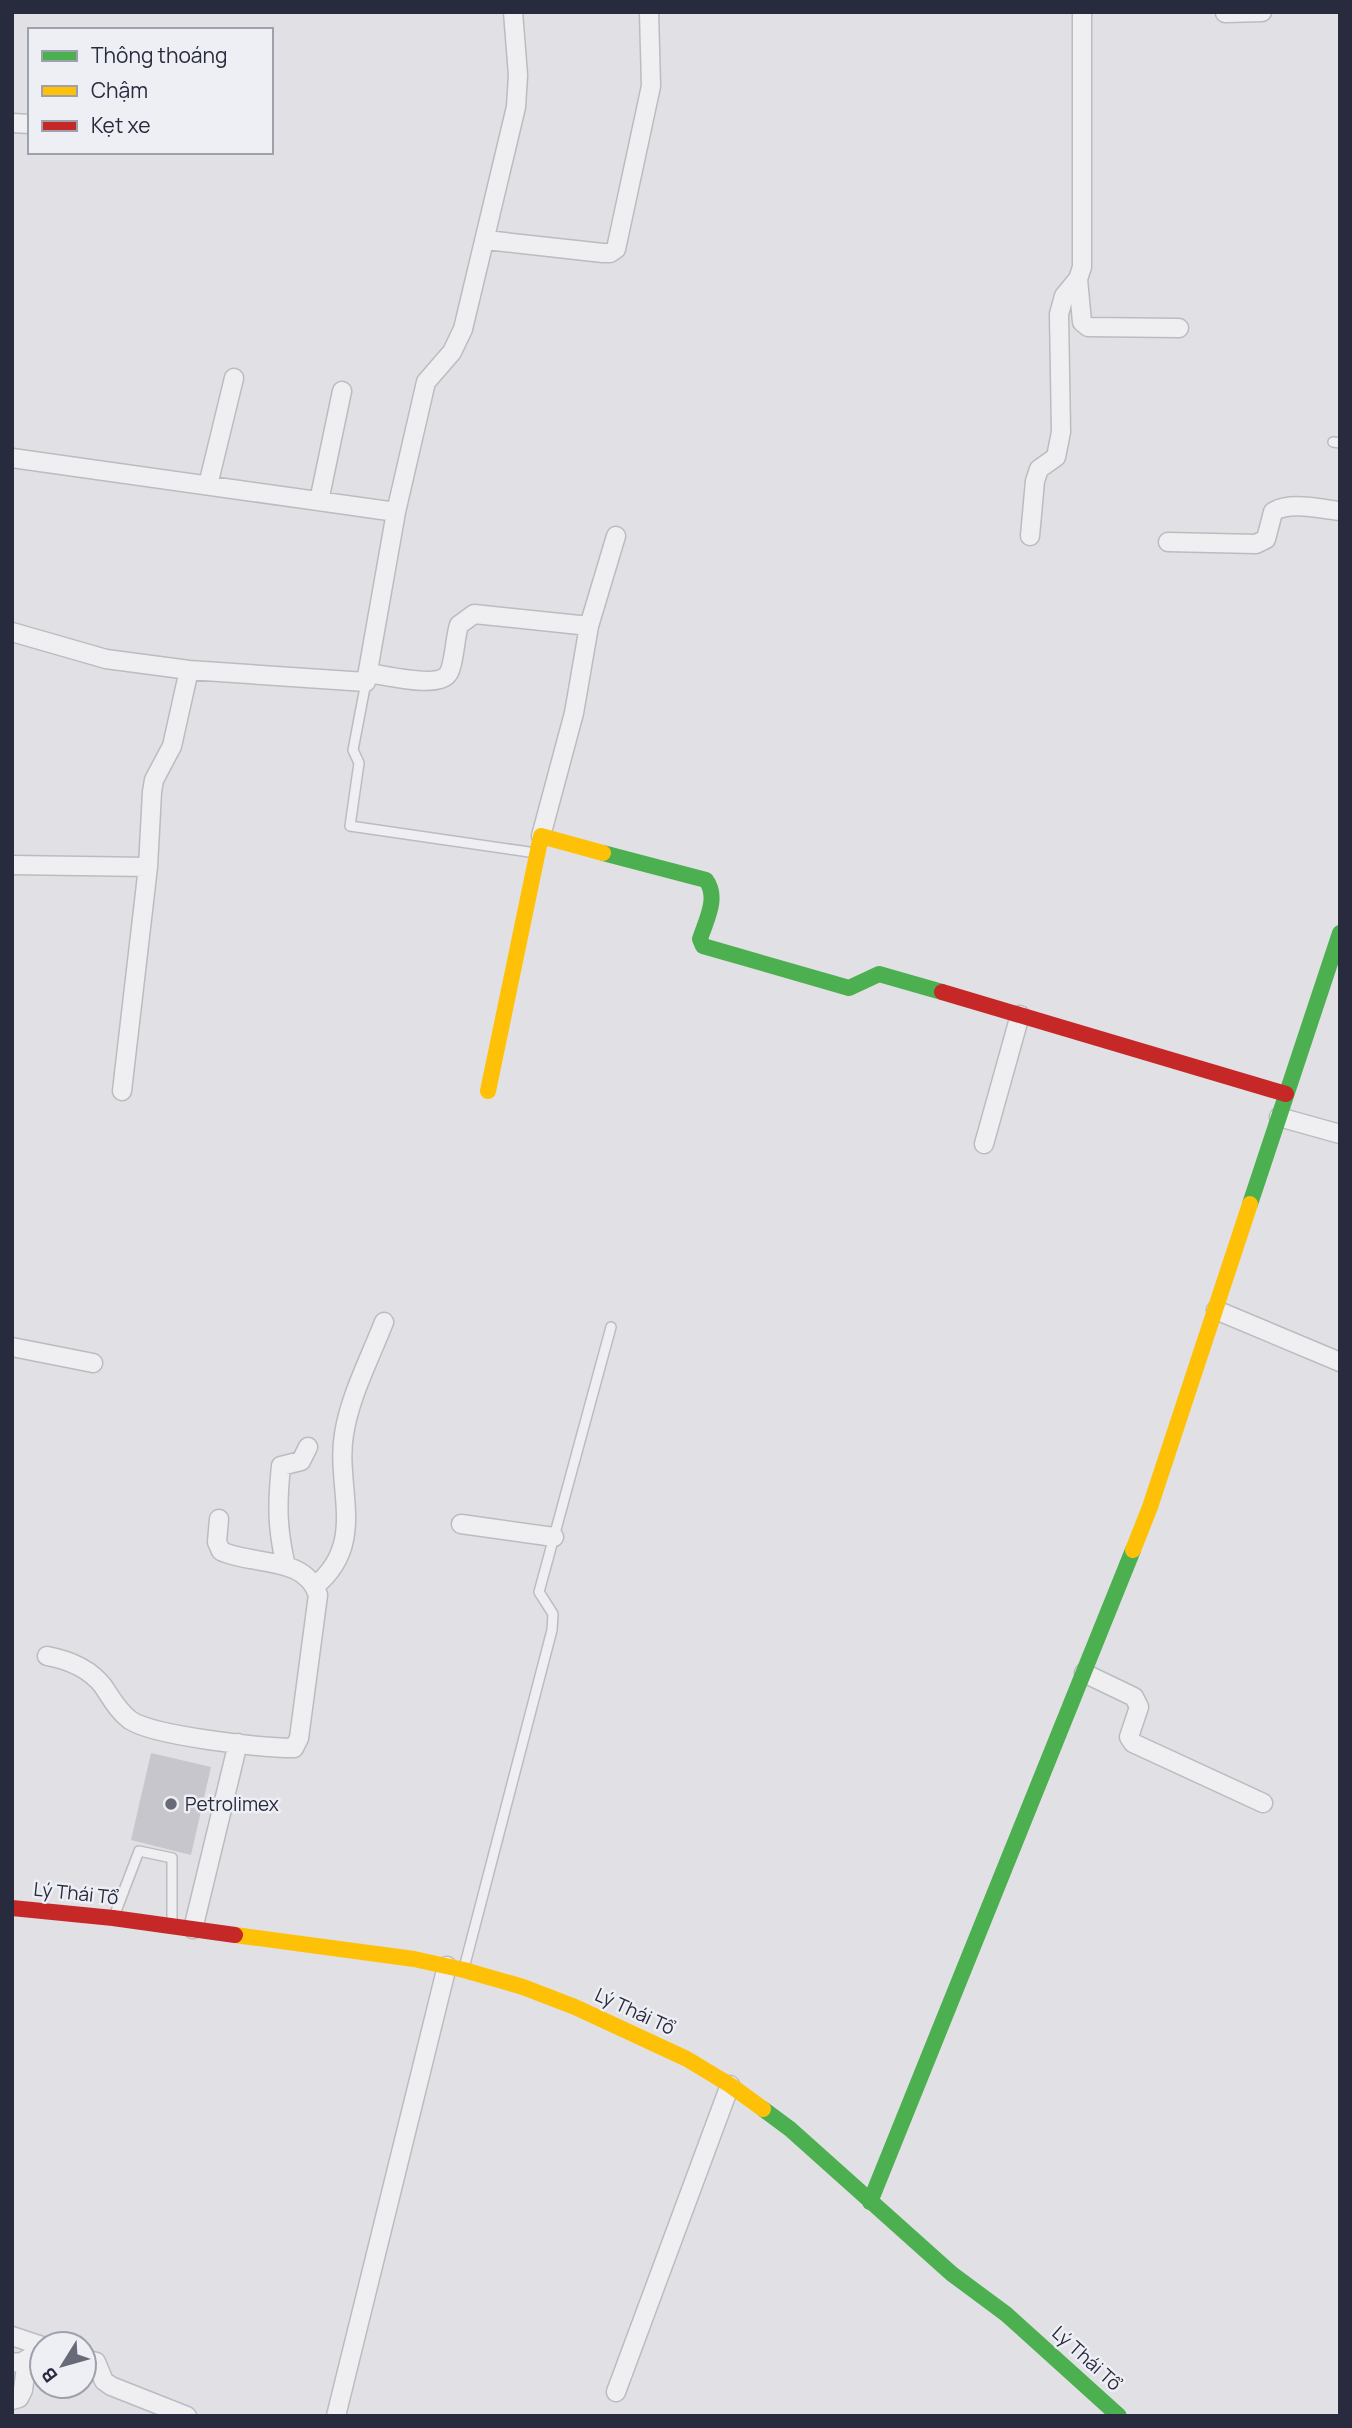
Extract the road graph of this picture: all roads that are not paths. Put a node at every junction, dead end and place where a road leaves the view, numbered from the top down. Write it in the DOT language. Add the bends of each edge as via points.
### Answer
graph roads {
  1 [pos="513,12"];
  2 [pos="649,12"];
  3 [pos="1082,12"];
  4 [pos="1262,12"];
  5 [pos="1225,13"];
  6 [pos="486,240"];
  7 [pos="1078,279"];
  8 [pos="1178,328"];
  9 [pos="234,378"];
  10 [pos="342,391"];
  11 [pos="12,458"];
  12 [pos="208,485"];
  13 [pos="319,501"];
  14 [pos="1340,511"];
  15 [pos="396,512"];
  16 [pos="616,536"];
  17 [pos="1030,536"];
  18 [pos="1168,542"];
  19 [pos="589,626"];
  20 [pos="12,632"];
  21 [pos="188,670"];
  22 [pos="367,678"];
  23 [pos="539,844"];
  24 [pos="12,865"];
  25 [pos="148,866"];
  26 [pos="1340,933"];
  27 [pos="1020,1016"];
  28 [pos="122,1091"];
  29 [pos="488,1091"];
  30 [pos="1286,1094"];
  31 [pos="1279,1117"];
  32 [pos="1340,1135"];
  33 [pos="984,1144"];
  34 [pos="1216,1310"];
  35 [pos="384,1322"];
  36 [pos="611,1327"];
  37 [pos="12,1347"];
  38 [pos="1340,1362"];
  39 [pos="93,1363"];
  40 [pos="308,1447"];
  41 [pos="219,1519"];
  42 [pos="461,1524"];
  43 [pos="554,1537"];
  44 [pos="286,1566"];
  45 [pos="315,1586"];
  46 [pos="47,1656"];
  47 [pos="1084,1673"];
  48 [pos="238,1743"];
  49 [pos="1264,1803"];
  50 [pos="12,1908"];
  51 [pos="113,1918"];
  52 [pos="172,1926"];
  53 [pos="193,1929"];
  54 [pos="455,1968"];
  55 [pos="730,2085"];
  56 [pos="870,2202"];
  57 [pos="20,2360"];
  58 [pos="98,2367"];
  59 [pos="616,2392"];
  60 [pos="12,2400"];
  61 [pos="187,2416"];
  62 [pos="336,2416"];
  63 [pos="1119,2416"];
  1 -- 6 [label="street" via="516,107"];
  2 -- 6 [label="street" via="651,86 616,249 603,253"];
  3 -- 7 [label="street" via="1082,267"];
  4 -- 5 [label="street"];
  6 -- 15 [label="street" via="463,329 452,352 426,382"];
  7 -- 8 [label="street" via="1082,322 1088,327"];
  7 -- 17 [label="street" via="1064,296 1059,314 1061,432 1056,457 1040,469 1035,481"];
  9 -- 12 [label="street"];
  10 -- 13 [label="street"];
  11 -- 12 [label="street"];
  12 -- 13 [label="street"];
  13 -- 15 [label="street"];
  14 -- 18 [label="street" via="1277,509 1266,539 1256,544"];
  15 -- 22 [label="street"];
  16 -- 19 [label="street"];
  19 -- 22 [label="street" via="474,614 459,625 449,672 442,679"];
  19 -- 23 [label="street" via="574,713"];
  20 -- 21 [label="street" via="106,659"];
  21 -- 22 [label="street"];
  21 -- 25 [label="street" via="172,746 154,780"];
  22 -- 23 [label="lane" via="353,750 359,763 350,826"];
  23 -- 27 [label="street" via="706,880 713,894 700,939 703,946 849,988 879,974"];
  23 -- 29 [label="street"];
  24 -- 25 [label="street"];
  25 -- 28 [label="street"];
  26 -- 30 [label="street"];
  27 -- 30 [label="street"];
  27 -- 33 [label="street"];
  30 -- 31 [label="street"];
  31 -- 32 [label="street"];
  31 -- 34 [label="street"];
  34 -- 38 [label="street"];
  34 -- 47 [label="street" via="1150,1507"];
  35 -- 45 [label="street" via="343,1435 347,1531 327,1576"];
  36 -- 43 [label="lane"];
  37 -- 39 [label="street"];
  40 -- 44 [label="street" via="301,1461 281,1466 276,1507"];
  41 -- 44 [label="street" via="221,1551"];
  42 -- 43 [label="street"];
  43 -- 54 [label="lane" via="538,1592 553,1614 552,1630"];
  44 -- 45 [label="street" via="306,1574"];
  45 -- 48 [label="street" via="318,1595 298,1743 287,1748"];
  46 -- 48 [label="street" via="84,1668 121,1713 144,1728"];
  47 -- 49 [label="street" via="1134,1698 1139,1707 1129,1737 1133,1742"];
  47 -- 56 [label="street"];
  48 -- 53 [label="street"];
  50 -- 51 [label="street, Lý Thái Tổ"];
  51 -- 52 [label="street, Lý Thái Tổ"];
  51 -- 52 [label="lane" via="139,1851 172,1858"];
  52 -- 53 [label="street, Lý Thái Tổ"];
  53 -- 54 [label="street, Lý Thái Tổ"];
  54 -- 55 [label="street, Lý Thái Tổ" via="575,2007 687,2059"];
  54 -- 62 [label="street"];
  55 -- 56 [label="street, Lý Thái Tổ" via="790,2129"];
  55 -- 59 [label="street"];
  56 -- 63 [label="street, Lý Thái Tổ" via="1006,2314"];
  57 -- 60 [label="street" via="23,2390"];
  58 -- 61 [label="street" via="111,2386"];
}
